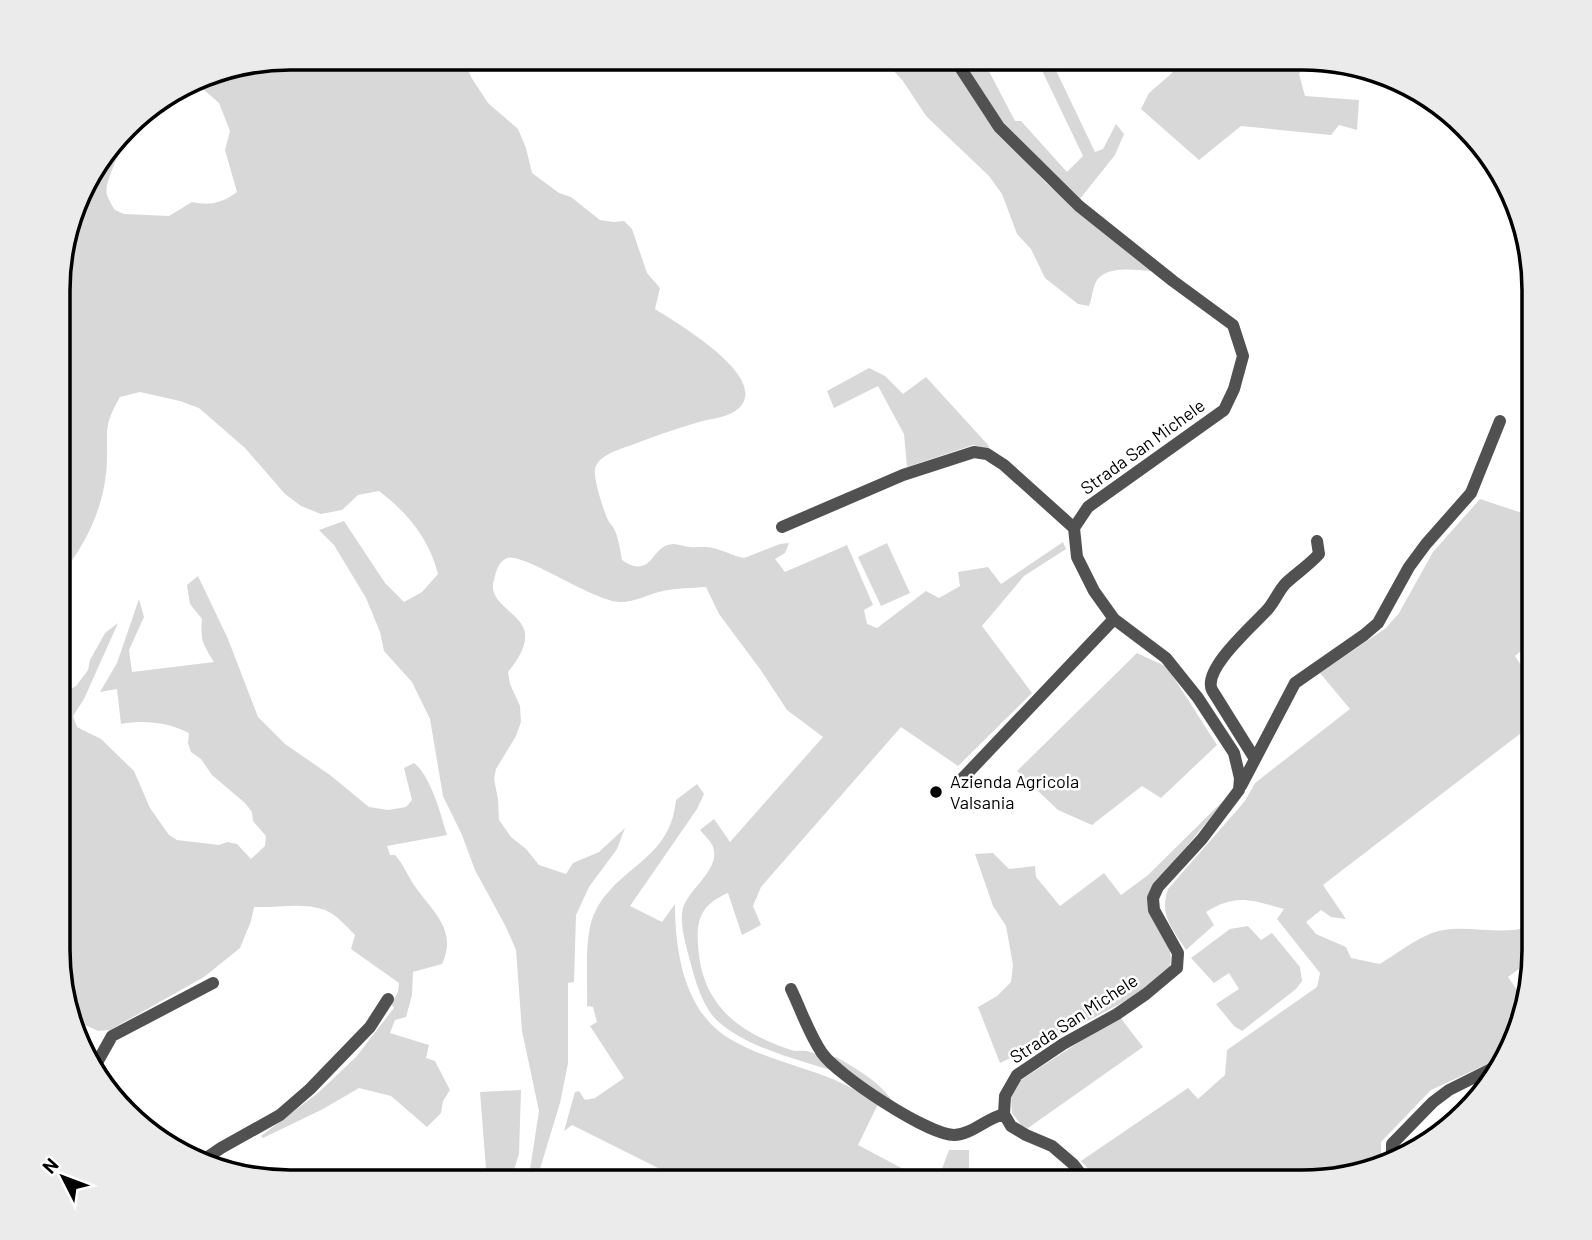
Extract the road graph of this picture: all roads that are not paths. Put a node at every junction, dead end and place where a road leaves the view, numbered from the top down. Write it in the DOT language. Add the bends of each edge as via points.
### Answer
graph roads {
  1 [pos="962,70"];
  2 [pos="1500,421"];
  3 [pos="782,527"];
  4 [pos="1074,528"];
  5 [pos="1317,541"];
  6 [pos="1114,620"];
  7 [pos="1255,759"];
  8 [pos="961,780"];
  9 [pos="1239,790"];
  10 [pos="214,983"];
  11 [pos="791,989"];
  12 [pos="388,999"];
  13 [pos="99,1060"];
  14 [pos="1485,1072"];
  15 [pos="1004,1114"];
  16 [pos="1392,1150"];
  17 [pos="211,1155"];
  18 [pos="1078,1170"];
  1 -- 4 [label="street, Strada San Michele" via="999,127 1104,228 1233,325 1243,356 1224,411 1088,507"];
  2 -- 7 [label="street" via="1471,493 1415,559 1378,623 1295,684"];
  3 -- 4 [label="street" via="903,475 974,452 988,454 1004,465"];
  4 -- 6 [label="street" via="1077,557"];
  5 -- 7 [label="street" via="1319,554 1285,584 1211,676 1212,690"];
  6 -- 8 [label="street"];
  6 -- 9 [label="street" via="1166,658 1198,698 1234,753"];
  7 -- 9 [label="street"];
  9 -- 15 [label="street, Strada San Michele" via="1153,898 1154,910 1178,953 1177,968 1117,1014 1017,1074 1005,1096"];
  10 -- 13 [label="street" via="112,1037"];
  11 -- 15 [label="street" via="822,1054 874,1096 918,1122 952,1136"];
  12 -- 17 [label="street" via="370,1027 310,1090 280,1115"];
  14 -- 16 [label="street" via="1433,1102 1392,1144"];
  15 -- 18 [label="street" via="1011,1126 1052,1146"];
}
